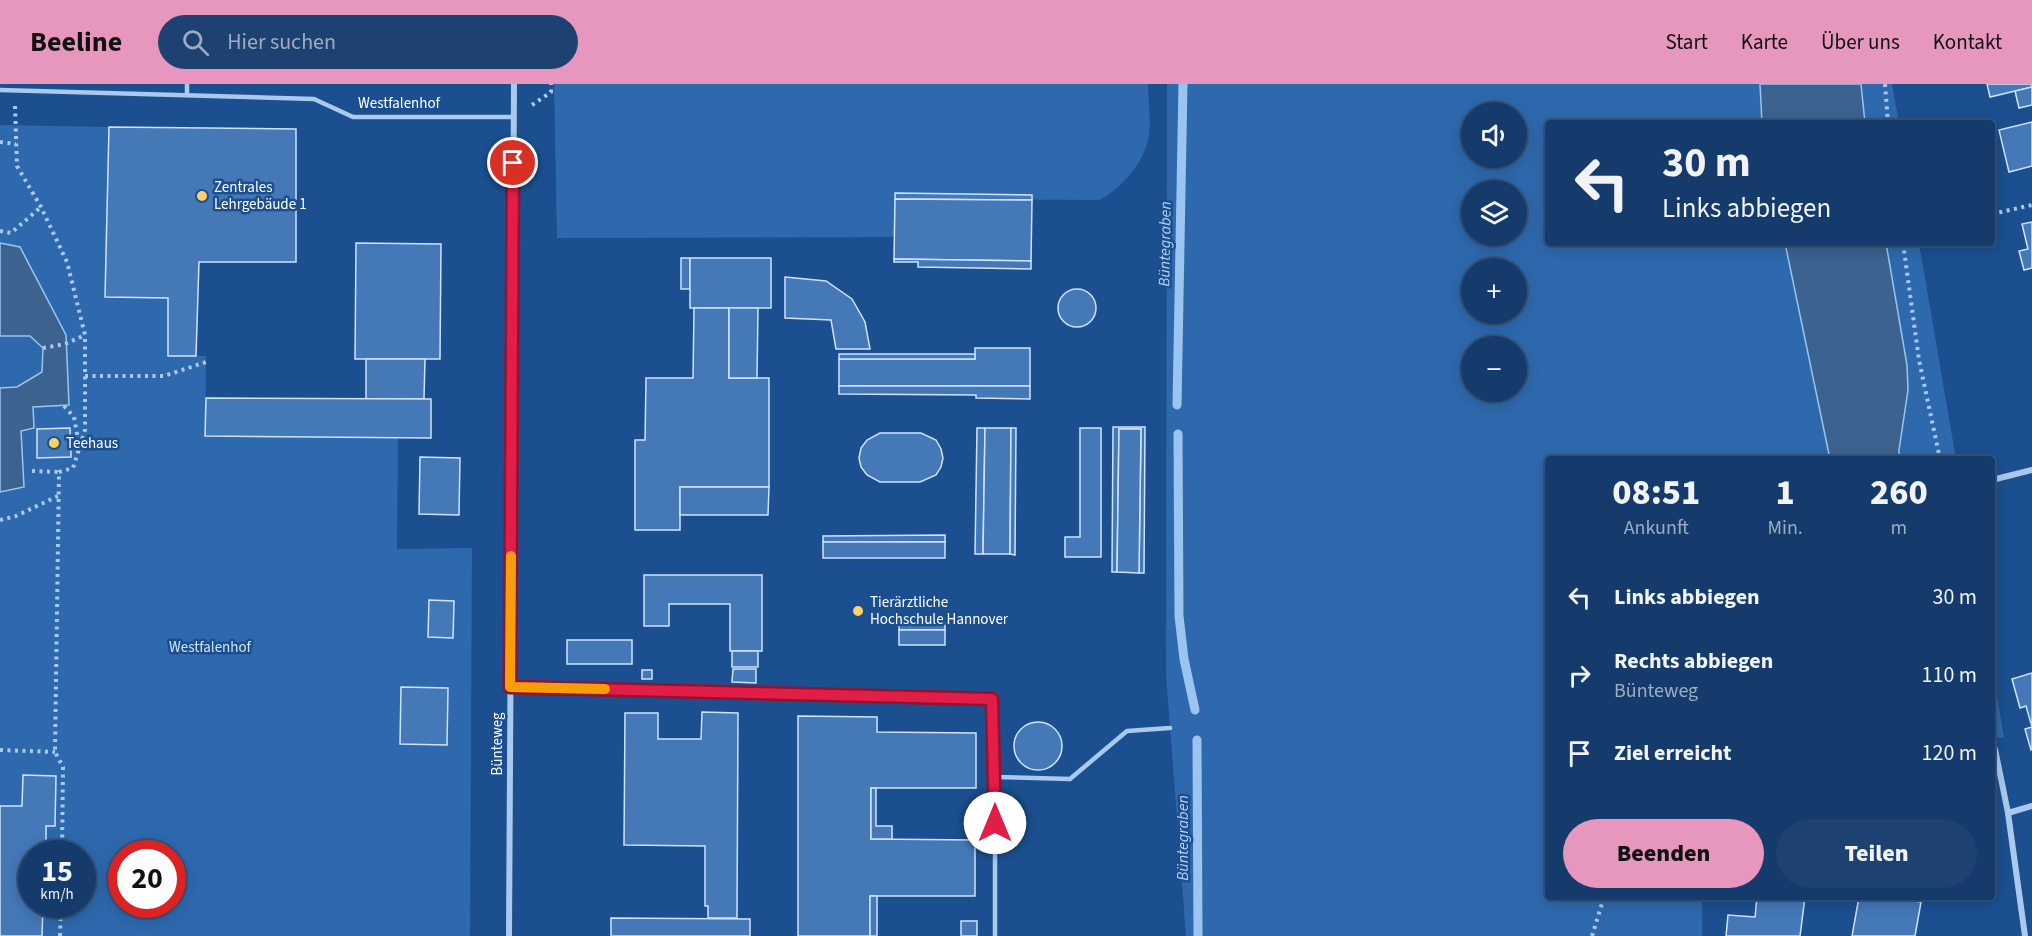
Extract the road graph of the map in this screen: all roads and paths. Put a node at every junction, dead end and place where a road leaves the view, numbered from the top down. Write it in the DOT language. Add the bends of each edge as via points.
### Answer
graph roads {
  1 [pos="187,84"];
  2 [pos="514,84"];
  3 [pos="551,84"];
  4 [pos="1886,84"];
  5 [pos="0,90"];
  6 [pos="14,90"];
  7 [pos="187,95"];
  8 [pos="514,117"];
  9 [pos="1888,120"];
  10 [pos="0,142"];
  11 [pos="16,144"];
  12 [pos="2032,205"];
  13 [pos="41,207"];
  14 [pos="1995,213"];
  15 [pos="0,231"];
  16 [pos="1904,246"];
  17 [pos="85,335"];
  18 [pos="43,348"];
  19 [pos="206,362"];
  20 [pos="85,376"];
  21 [pos="64,406"];
  22 [pos="80,449"];
  23 [pos="1939,456"];
  24 [pos="2032,470"];
  25 [pos="32,471"];
  26 [pos="59,472"];
  27 [pos="1995,479"];
  28 [pos="58,496"];
  29 [pos="0,520"];
  30 [pos="510,687"];
  31 [pos="1170,728"];
  32 [pos="1995,749"];
  33 [pos="0,750"];
  34 [pos="55,752"];
  35 [pos="995,777"];
  36 [pos="2032,807"];
  37 [pos="2008,813"];
  38 [pos="62,840"];
  39 [pos="1603,900"];
  40 [pos="61,918"];
  41 [pos="60,936"];
  42 [pos="509,936"];
  43 [pos="995,936"];
  44 [pos="1592,936"];
  45 [pos="2025,936"];
  1 -- 7 [label="lane"];
  2 -- 8 [label="street, Bünteweg"];
  3 -- 8 [label="path" via="551,92"];
  4 -- 9 [label="path"];
  5 -- 6 [label="lane, Westfalenhof"];
  6 -- 7 [label="lane, Westfalenhof"];
  6 -- 11 [label="path"];
  7 -- 8 [label="lane, Westfalenhof" via="314,99 354,117"];
  8 -- 30 [label="street, Bünteweg"];
  10 -- 11 [label="path"];
  11 -- 13 [label="path" via="17,166"];
  12 -- 14 [label="path"];
  13 -- 15 [label="path" via="11,233"];
  13 -- 17 [label="path" via="67,262"];
  16 -- 23 [label="path" via="1919,360"];
  17 -- 18 [label="path"];
  17 -- 20 [label="path"];
  19 -- 20 [label="path" via="164,376"];
  20 -- 22 [label="path" via="85,430"];
  21 -- 22 [label="path" via="74,417"];
  22 -- 26 [label="path" via="73,468"];
  24 -- 27 [label="street"];
  25 -- 26 [label="path"];
  26 -- 28 [label="path"];
  28 -- 29 [label="path"];
  28 -- 34 [label="path"];
  30 -- 35 [label="lane" via="992,699"];
  30 -- 42 [label="street, Bünteweg"];
  31 -- 35 [label="lane" via="1127,731 1070,779"];
  32 -- 37 [label="street"];
  33 -- 34 [label="path"];
  34 -- 38 [label="path" via="63,767"];
  35 -- 43 [label="lane"];
  36 -- 37 [label="street"];
  37 -- 45 [label="street"];
  39 -- 44 [label="path"];
  40 -- 41 [label="path"];
}
